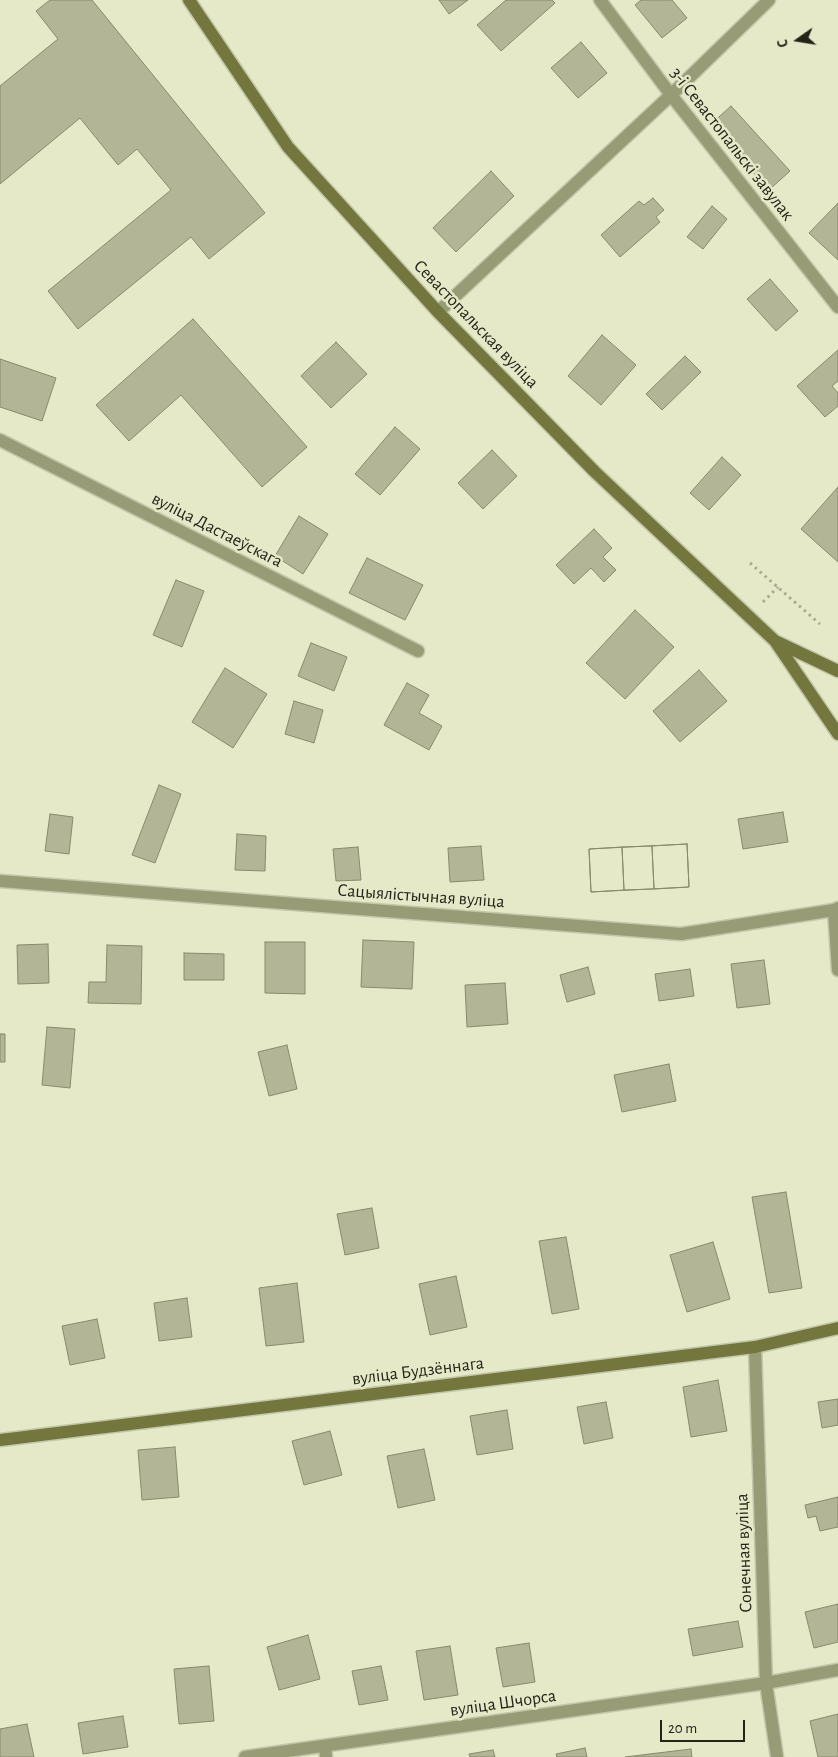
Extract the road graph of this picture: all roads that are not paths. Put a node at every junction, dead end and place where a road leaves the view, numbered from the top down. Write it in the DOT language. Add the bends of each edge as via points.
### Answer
graph roads {
  1 [pos="189,0"];
  2 [pos="600,0"];
  3 [pos="769,0"];
  4 [pos="671,95"];
  5 [pos="838,307"];
  6 [pos="438,312"];
  7 [pos="0,440"];
  8 [pos="774,641"];
  9 [pos="418,651"];
  10 [pos="838,670"];
  11 [pos="838,734"];
  12 [pos="0,881"];
  13 [pos="836,909"];
  14 [pos="838,970"];
  15 [pos="838,1328"];
  16 [pos="755,1347"];
  17 [pos="0,1440"];
  18 [pos="838,1670"];
  19 [pos="766,1683"];
  20 [pos="325,1751"];
  21 [pos="245,1757"];
  22 [pos="777,1757"];
  1 -- 6 [label="street, Севастопальская вуліца" via="288,147"];
  2 -- 4 [label="street, 3-і Севастопальскі завулак"];
  3 -- 4 [label="street"];
  4 -- 5 [label="street, 3-і Севастопальскі завулак"];
  4 -- 6 [label="street"];
  6 -- 8 [label="street, Севастопальская вуліца" via="595,472"];
  7 -- 9 [label="street, вуліца Дастаеўскага"];
  8 -- 10 [label="street, Севастопальская вуліца"];
  8 -- 11 [label="street, Севастопальская вуліца"];
  12 -- 13 [label="street, Сацыялістычная вуліца" via="681,934"];
  13 -- 14 [label="street"];
  15 -- 16 [label="street, вуліца Будзённага"];
  16 -- 17 [label="street, вуліца Будзённага"];
  16 -- 19 [label="street, Сонечная вуліца"];
  18 -- 19 [label="street, вуліца Шчорса"];
  19 -- 20 [label="street, вуліца Шчорса"];
  19 -- 22 [label="street, Сонечная вуліца"];
  20 -- 21 [label="street, вуліца Шчорса"];
}
